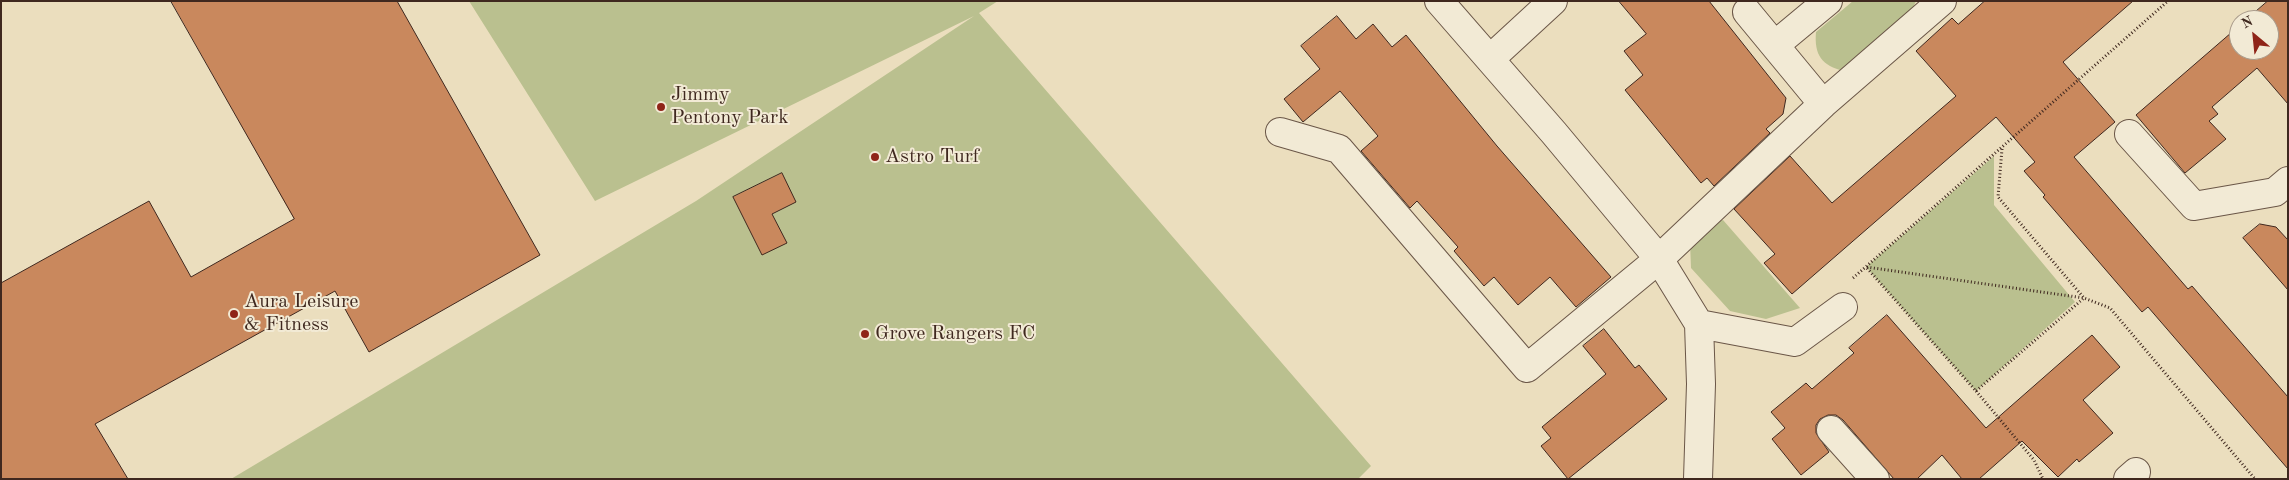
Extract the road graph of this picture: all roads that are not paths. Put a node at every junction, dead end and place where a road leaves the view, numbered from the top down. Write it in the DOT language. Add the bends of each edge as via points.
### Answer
graph roads {
  1 [pos="1439,1"];
  2 [pos="1553,1"];
  3 [pos="1828,1"];
  4 [pos="1942,1"];
  5 [pos="1747,12"];
  6 [pos="1775,45"];
  7 [pos="1490,60"];
  8 [pos="1823,104"];
  9 [pos="1280,132"];
  10 [pos="2129,134"];
  11 [pos="2284,194"];
  12 [pos="1659,259"];
  13 [pos="1845,296"];
  14 [pos="1700,324"];
  15 [pos="1831,430"];
  16 [pos="1698,479"];
  17 [pos="1874,479"];
  1 -- 7 [label="street"];
  2 -- 7 [label="street"];
  3 -- 6 [label="street"];
  4 -- 8 [label="street"];
  5 -- 6 [label="street"];
  6 -- 8 [label="street"];
  7 -- 12 [label="street"];
  8 -- 12 [label="street"];
  9 -- 12 [label="street" via="1338,149 1527,368"];
  10 -- 11 [label="street" via="2194,206"];
  12 -- 14 [label="street"];
  13 -- 14 [label="street" via="1795,342"];
  14 -- 16 [label="street"];
  15 -- 17 [label="street"];
}
